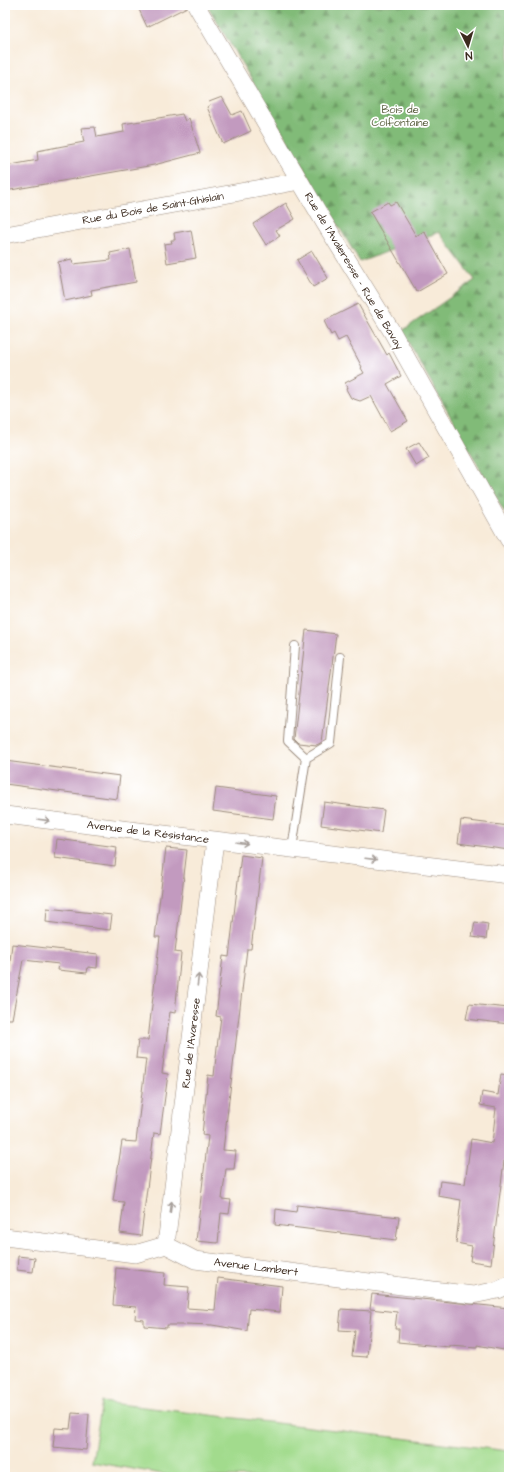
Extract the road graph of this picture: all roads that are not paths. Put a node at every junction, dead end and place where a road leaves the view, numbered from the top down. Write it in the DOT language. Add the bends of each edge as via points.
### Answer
graph roads {
  1 [pos="196,5"];
  2 [pos="300,181"];
  3 [pos="5,235"];
  4 [pos="509,540"];
  5 [pos="295,646"];
  6 [pos="340,657"];
  7 [pos="306,758"];
  8 [pos="5,815"];
  9 [pos="215,840"];
  10 [pos="292,849"];
  11 [pos="509,876"];
  12 [pos="5,1237"];
  13 [pos="166,1245"];
  14 [pos="509,1285"];
  1 -- 2 [label="street, Rue de l'Avaleresse - Rue de Bavay"];
  2 -- 3 [label="street, Rue du Bois de Saint-Ghislain"];
  2 -- 4 [label="street, Rue de l'Avaleresse - Rue de Bavay" via="394,337"];
  5 -- 7 [label="lane" via="288,741"];
  6 -- 7 [label="lane" via="330,743"];
  7 -- 10 [label="lane"];
  8 -- 9 [label="street, Avenue de la Résistance, one-way"];
  9 -- 10 [label="street, Avenue de la Résistance, one-way"];
  13 -- 9 [label="street, Rue de l'Avaresse, one-way"];
  10 -- 11 [label="street, Avenue de la Résistance, one-way"];
  12 -- 13 [label="street" via="135,1254"];
  13 -- 14 [label="street, Avenue Lambert" via="195,1260 473,1295"];
}
